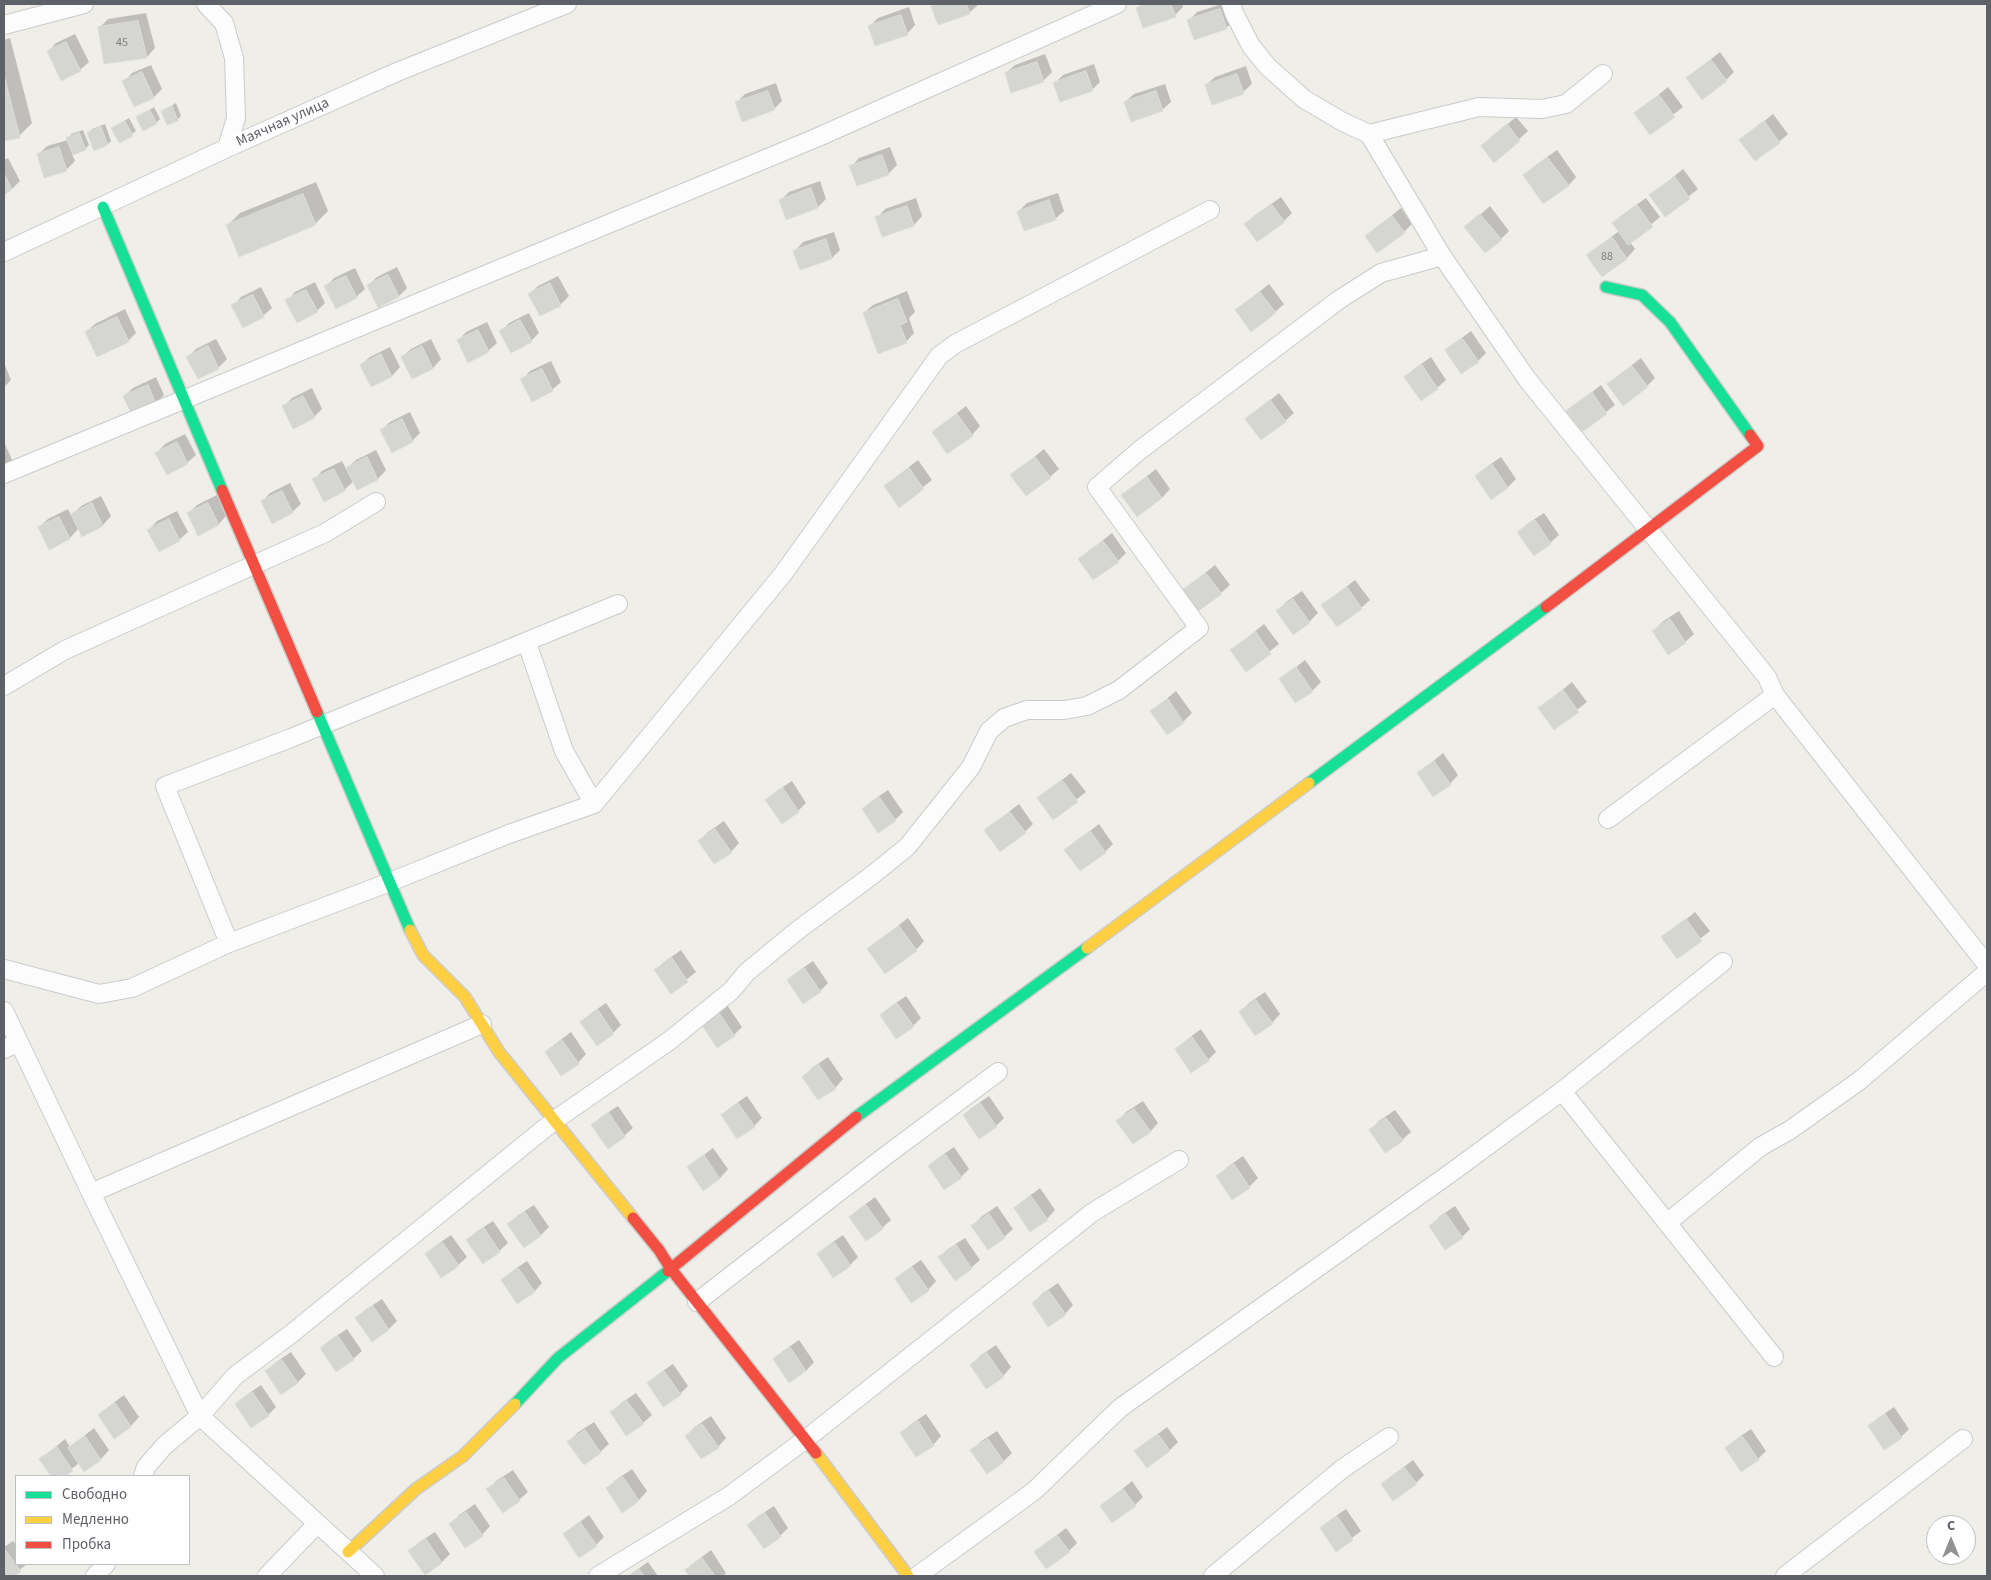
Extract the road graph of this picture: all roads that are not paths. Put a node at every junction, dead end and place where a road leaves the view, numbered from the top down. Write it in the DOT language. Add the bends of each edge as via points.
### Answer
graph roads {
  1 [pos="206,4"];
  2 [pos="567,4"];
  3 [pos="1117,4"];
  4 [pos="1231,4"];
  5 [pos="76,5"];
  6 [pos="4,25"];
  7 [pos="1603,74"];
  8 [pos="1369,134"];
  9 [pos="227,148"];
  10 [pos="103,207"];
  11 [pos="1210,210"];
  12 [pos="4,252"];
  13 [pos="1442,256"];
  14 [pos="1606,287"];
  15 [pos="4,474"];
  16 [pos="376,502"];
  17 [pos="1648,530"];
  18 [pos="254,565"];
  19 [pos="618,604"];
  20 [pos="527,643"];
  21 [pos="4,686"];
  22 [pos="1775,695"];
  23 [pos="322,725"];
  24 [pos="594,804"];
  25 [pos="1608,819"];
  26 [pos="390,882"];
  27 [pos="229,943"];
  28 [pos="1723,962"];
  29 [pos="1987,965"];
  30 [pos="4,969"];
  31 [pos="1987,972"];
  32 [pos="4,1011"];
  33 [pos="482,1024"];
  34 [pos="11,1046"];
  35 [pos="998,1072"];
  36 [pos="1562,1090"];
  37 [pos="555,1120"];
  38 [pos="1180,1160"];
  39 [pos="90,1193"];
  40 [pos="1666,1223"];
  41 [pos="671,1269"];
  42 [pos="698,1302"];
  43 [pos="1774,1357"];
  44 [pos="200,1416"];
  45 [pos="1389,1437"];
  46 [pos="806,1439"];
  47 [pos="1963,1439"];
  48 [pos="143,1475"];
  49 [pos="317,1524"];
  50 [pos="348,1552"];
  51 [pos="105,1565"];
  52 [pos="95,1576"];
  53 [pos="267,1576"];
  54 [pos="375,1576"];
  55 [pos="598,1576"];
  56 [pos="908,1576"];
  57 [pos="916,1576"];
  58 [pos="1213,1576"];
  59 [pos="1785,1576"];
  1 -- 9 [label="street" via="224,23 234,58 236,118"];
  2 -- 9 [label="street, Маячная улица" via="397,72"];
  3 -- 15 [label="street" via="816,138"];
  4 -- 8 [label="street" via="1251,46 1268,67 1304,99"];
  5 -- 6 [label="street"];
  7 -- 8 [label="street" via="1566,104 1542,109 1479,107"];
  8 -- 13 [label="street"];
  9 -- 10 [label="street, Маячная улица"];
  10 -- 12 [label="street, Маячная улица"];
  10 -- 18 [label="street"];
  11 -- 24 [label="street" via="955,344 939,356 783,574"];
  13 -- 17 [label="street" via="1527,379"];
  13 -- 37 [label="street" via="1381,273 1340,299 1140,450 1097,487 1199,628 1119,690 1087,706 1027,710 1004,718 989,731 971,767 907,847 798,930 747,972 731,991 669,1041"];
  14 -- 17 [label="street" via="1642,295 1670,322 1758,446"];
  16 -- 18 [label="street" via="325,533"];
  17 -- 22 [label="street" via="1767,677"];
  17 -- 41 [label="street" via="854,1119"];
  18 -- 21 [label="street" via="65,650"];
  18 -- 23 [label="street"];
  19 -- 20 [label="street"];
  20 -- 23 [label="street"];
  20 -- 24 [label="street" via="564,751"];
  22 -- 25 [label="street"];
  22 -- 29 [label="street"];
  23 -- 26 [label="street"];
  23 -- 27 [label="street" via="165,786"];
  24 -- 26 [label="street"];
  26 -- 27 [label="street"];
  26 -- 33 [label="street" via="423,955 464,997"];
  27 -- 30 [label="street" via="132,988 99,994"];
  28 -- 36 [label="street"];
  31 -- 40 [label="street" via="1859,1081 1760,1147"];
  32 -- 34 [label="street"];
  33 -- 37 [label="street" via="499,1052"];
  33 -- 39 [label="street"];
  34 -- 39 [label="street"];
  35 -- 42 [label="street"];
  36 -- 40 [label="street"];
  36 -- 57 [label="street" via="1120,1408 1034,1492"];
  37 -- 41 [label="street"];
  37 -- 44 [label="street" via="235,1376"];
  38 -- 46 [label="street" via="1093,1212"];
  39 -- 44 [label="street"];
  40 -- 43 [label="street"];
  41 -- 42 [label="street"];
  41 -- 50 [label="street" via="558,1358 463,1456 416,1490"];
  42 -- 46 [label="street"];
  44 -- 48 [label="street" via="164,1446"];
  44 -- 49 [label="street"];
  45 -- 58 [label="street" via="1342,1469"];
  46 -- 55 [label="street" via="729,1496"];
  46 -- 56 [label="street"];
  47 -- 59 [label="street"];
  49 -- 50 [label="street"];
  49 -- 53 [label="street"];
  50 -- 54 [label="street"];
  51 -- 52 [label="street"];
}
